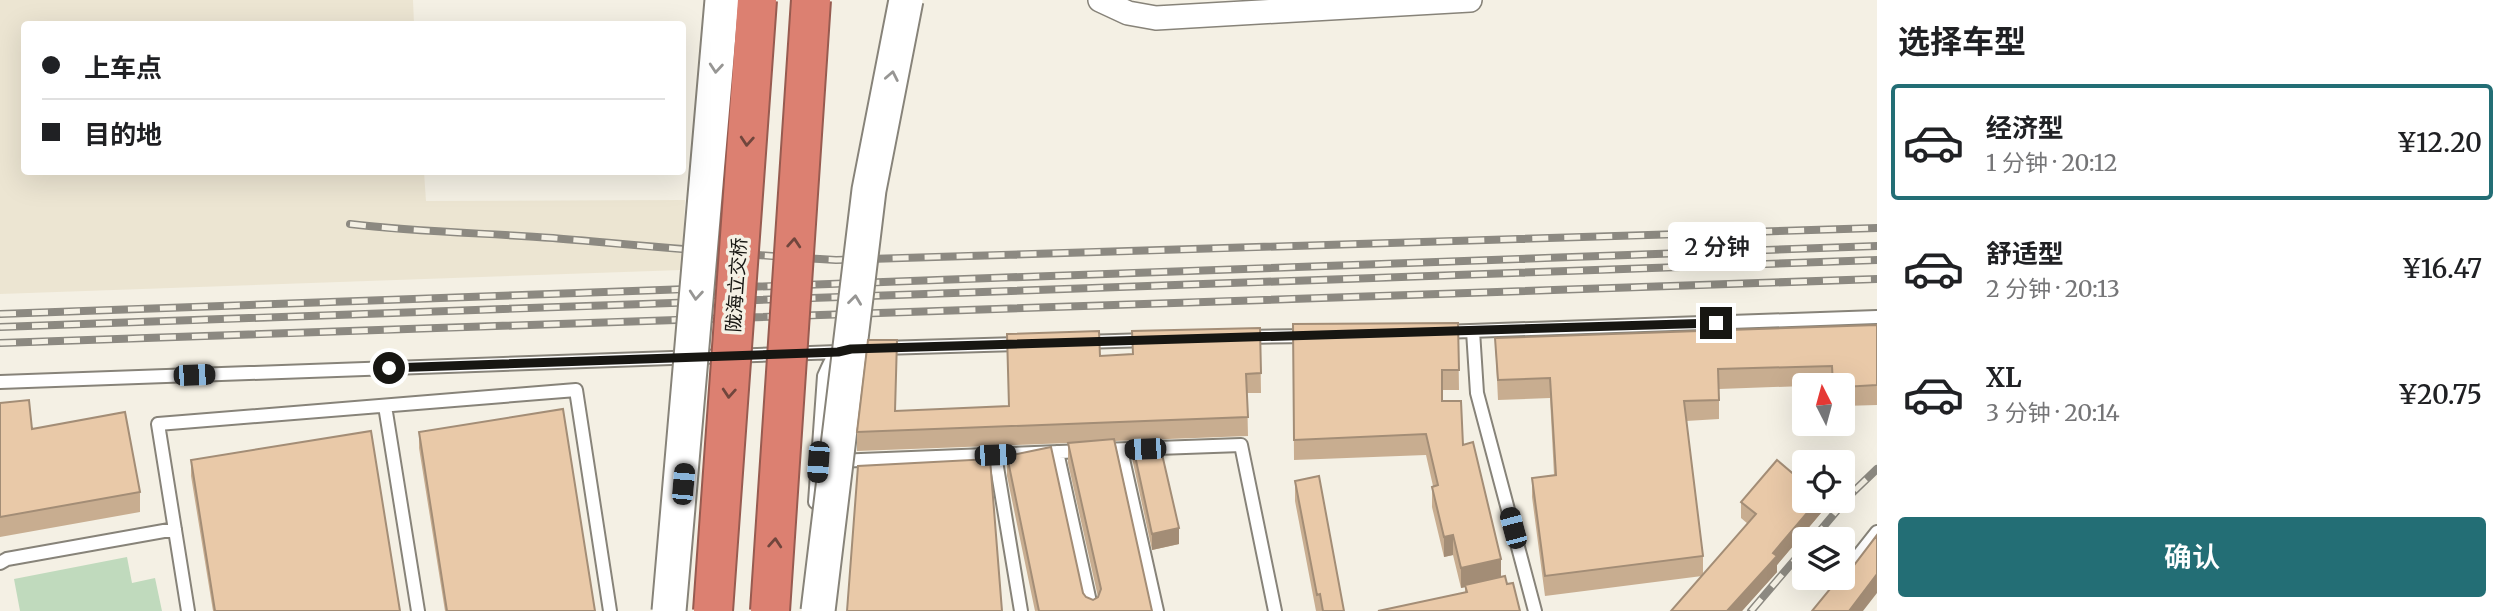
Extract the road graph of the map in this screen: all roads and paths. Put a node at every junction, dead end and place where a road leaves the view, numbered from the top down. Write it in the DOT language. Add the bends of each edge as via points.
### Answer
graph roads {
  1 [pos="722,0"];
  2 [pos="757,0"];
  3 [pos="811,0"];
  4 [pos="906,0"];
  5 [pos="1100,0"];
  6 [pos="1471,0"];
  7 [pos="1877,317"];
  8 [pos="1474,331"];
  9 [pos="1432,332"];
  10 [pos="1321,335"];
  11 [pos="1238,338"];
  12 [pos="1155,340"];
  13 [pos="1072,342"];
  14 [pos="1031,344"];
  15 [pos="838,352"];
  16 [pos="694,357"];
  17 [pos="0,382"];
  18 [pos="385,406"];
  19 [pos="1121,450"];
  20 [pos="1057,452"];
  21 [pos="995,455"];
  22 [pos="818,462"];
  23 [pos="814,516"];
  24 [pos="175,529"];
  25 [pos="1877,532"];
  26 [pos="811,557"];
  27 [pos="1855,559"];
  28 [pos="0,564"];
  29 [pos="188,611"];
  30 [pos="418,611"];
  31 [pos="610,611"];
  32 [pos="671,611"];
  33 [pos="713,611"];
  34 [pos="771,611"];
  35 [pos="807,611"];
  36 [pos="818,611"];
  37 [pos="1021,611"];
  38 [pos="1092,611"];
  39 [pos="1157,611"];
  40 [pos="1275,611"];
  41 [pos="1535,611"];
  1 -- 32 [label="main road, one-way, bridge"];
  2 -- 33 [label="highway, 陇海立交桥, one-way, bridge"];
  34 -- 3 [label="highway, one-way, bridge"];
  36 -- 4 [label="main road, one-way, bridge" via="869,190"];
  5 -- 6 [label="street" via="1128,13 1156,18"];
  7 -- 8 [label="lane"];
  8 -- 9 [label="lane"];
  8 -- 41 [label="lane" via="1477,393 1521,584"];
  10 -- 11 [label="lane"];
  12 -- 13 [label="lane"];
  14 -- 15 [label="lane"];
  15 -- 16 [label="lane"];
  15 -- 22 [label="lane" via="824,376"];
  16 -- 17 [label="lane"];
  16 -- 32 [label="lane"];
  18 -- 24 [label="lane" via="158,424"];
  18 -- 30 [label="lane"];
  18 -- 31 [label="lane" via="576,390"];
  19 -- 20 [label="lane"];
  19 -- 39 [label="lane"];
  19 -- 40 [label="lane" via="1241,445"];
  20 -- 21 [label="lane"];
  20 -- 38 [label="lane"];
  21 -- 22 [label="lane"];
  21 -- 37 [label="lane"];
  22 -- 23 [label="lane"];
  24 -- 28 [label="lane" via="7,559"];
  24 -- 29 [label="lane"];
  25 -- 27 [label="lane"];
  26 -- 35 [label="lane"];
}
